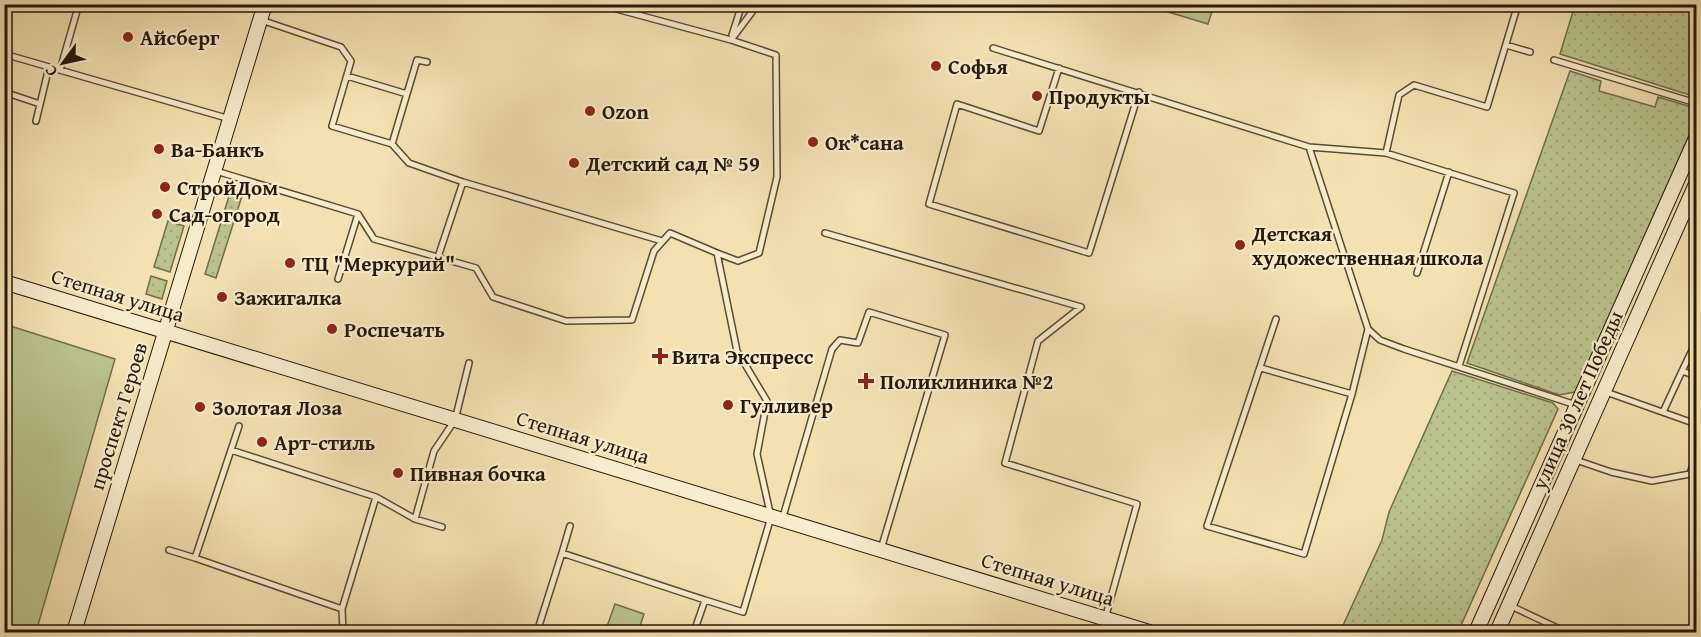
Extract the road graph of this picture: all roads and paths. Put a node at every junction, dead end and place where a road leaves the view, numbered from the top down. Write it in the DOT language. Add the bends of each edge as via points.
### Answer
graph roads {
  1 [pos="79,4"];
  2 [pos="598,4"];
  3 [pos="742,4"];
  4 [pos="758,4"];
  5 [pos="1518,4"];
  6 [pos="264,5"];
  7 [pos="261,20"];
  8 [pos="731,40"];
  9 [pos="1506,45"];
  10 [pos="993,48"];
  11 [pos="1530,52"];
  12 [pos="4,54"];
  13 [pos="1554,60"];
  14 [pos="427,62"];
  15 [pos="49,67"];
  16 [pos="1059,68"];
  17 [pos="60,70"];
  18 [pos="347,76"];
  19 [pos="4,92"];
  20 [pos="1139,92"];
  21 [pos="407,94"];
  22 [pos="1696,103"];
  23 [pos="40,104"];
  24 [pos="230,118"];
  25 [pos="36,121"];
  26 [pos="1696,138"];
  27 [pos="392,144"];
  28 [pos="1309,147"];
  29 [pos="1386,153"];
  30 [pos="214,170"];
  31 [pos="1449,172"];
  32 [pos="463,182"];
  33 [pos="1696,184"];
  34 [pos="358,214"];
  35 [pos="825,233"];
  36 [pos="662,241"];
  37 [pos="717,253"];
  38 [pos="438,257"];
  39 [pos="1417,273"];
  40 [pos="338,279"];
  41 [pos="4,282"];
  42 [pos="1276,319"];
  43 [pos="1368,329"];
  44 [pos="165,332"];
  45 [pos="1696,342"];
  46 [pos="469,363"];
  47 [pos="1460,366"];
  48 [pos="1261,368"];
  49 [pos="1682,371"];
  50 [pos="1696,376"];
  51 [pos="1604,391"];
  52 [pos="1352,394"];
  53 [pos="1578,405"];
  54 [pos="1663,412"];
  55 [pos="455,420"];
  56 [pos="1696,424"];
  57 [pos="239,426"];
  58 [pos="231,450"];
  59 [pos="1696,454"];
  60 [pos="1574,459"];
  61 [pos="376,497"];
  62 [pos="776,518"];
  63 [pos="415,519"];
  64 [pos="570,526"];
  65 [pos="442,527"];
  66 [pos="169,550"];
  67 [pos="880,550"];
  68 [pos="562,553"];
  69 [pos="195,558"];
  70 [pos="705,600"];
  71 [pos="1509,605"];
  72 [pos="342,609"];
  73 [pos="1104,626"];
  74 [pos="145,629"];
  75 [pos="74,633"];
  76 [pos="155,633"];
  77 [pos="343,633"];
  78 [pos="537,633"];
  79 [pos="694,633"];
  80 [pos="1149,633"];
  81 [pos="1476,633"];
  82 [pos="1497,633"];
  83 [pos="1566,633"];
  1 -- 17 [label="lane"];
  2 -- 8 [label="lane"];
  3 -- 8 [label="lane"];
  4 -- 8 [label="lane"];
  5 -- 9 [label="lane"];
  6 -- 7 [label="street, проспект Героев"];
  7 -- 18 [label="lane" via="341,47 351,61"];
  7 -- 24 [label="street, проспект Героев"];
  8 -- 37 [label="lane" via="776,55 777,177 759,253 738,261"];
  9 -- 11 [label="lane"];
  9 -- 29 [label="lane" via="1487,107 1414,85 1399,95"];
  10 -- 16 [label="lane"];
  12 -- 15 [label="lane"];
  13 -- 22 [label="lane"];
  14 -- 21 [label="lane" via="417,60"];
  15 -- 17 [label="lane"];
  15 -- 23 [label="lane"];
  16 -- 20 [label="lane"];
  16 -- 20 [label="lane" via="1039,131 957,104 929,204 1089,252"];
  17 -- 24 [label="lane"];
  18 -- 21 [label="lane"];
  18 -- 27 [label="lane" via="332,126"];
  19 -- 23 [label="lane"];
  20 -- 28 [label="lane"];
  21 -- 27 [label="lane"];
  23 -- 25 [label="lane"];
  24 -- 30 [label="street, проспект Героев"];
  26 -- 53 [label="street"];
  27 -- 32 [label="lane" via="409,164"];
  28 -- 29 [label="lane"];
  28 -- 43 [label="lane"];
  29 -- 31 [label="lane"];
  30 -- 34 [label="lane"];
  30 -- 44 [label="street, проспект Героев"];
  31 -- 39 [label="lane"];
  31 -- 47 [label="lane" via="1514,193"];
  32 -- 36 [label="lane"];
  32 -- 38 [label="lane"];
  33 -- 51 [label="street, улица 30 лет Победы"];
  34 -- 38 [label="lane" via="374,239"];
  34 -- 40 [label="lane"];
  35 -- 73 [label="lane" via="1081,307 1038,341 1005,462 1137,504"];
  36 -- 37 [label="lane" via="670,233"];
  36 -- 38 [label="lane" via="654,251 632,320 566,321 493,297 476,268"];
  37 -- 62 [label="lane" via="737,351 767,401 757,454"];
  41 -- 44 [label="street, Степная улица"];
  42 -- 48 [label="lane"];
  43 -- 47 [label="lane" via="1380,340"];
  43 -- 52 [label="lane"];
  44 -- 55 [label="street, Степная улица"];
  44 -- 75 [label="street, проспект Героев"];
  45 -- 49 [label="lane"];
  46 -- 55 [label="lane"];
  47 -- 53 [label="lane"];
  48 -- 52 [label="lane"];
  48 -- 52 [label="lane" via="1207,526 1304,554"];
  49 -- 50 [label="lane"];
  49 -- 54 [label="lane"];
  51 -- 54 [label="lane"];
  51 -- 60 [label="street, улица 30 лет Победы"];
  53 -- 81 [label="street"];
  54 -- 56 [label="lane"];
  55 -- 62 [label="street, Степная улица"];
  55 -- 63 [label="lane" via="434,451"];
  57 -- 58 [label="lane"];
  58 -- 61 [label="lane"];
  58 -- 69 [label="lane"];
  59 -- 60 [label="lane" via="1690,474 1652,481"];
  60 -- 71 [label="street, улица 30 лет Победы"];
  61 -- 63 [label="lane"];
  61 -- 72 [label="lane"];
  62 -- 67 [label="street, Степная улица"];
  62 -- 67 [label="lane" via="832,349 840,340 858,343 869,312 945,335"];
  62 -- 70 [label="lane" via="743,612"];
  63 -- 65 [label="lane"];
  64 -- 68 [label="lane"];
  66 -- 69 [label="lane"];
  67 -- 73 [label="street, Степная улица"];
  68 -- 70 [label="lane"];
  68 -- 78 [label="lane"];
  69 -- 72 [label="lane"];
  70 -- 79 [label="lane"];
  71 -- 82 [label="street, улица 30 лет Победы"];
  71 -- 83 [label="lane"];
  72 -- 77 [label="lane"];
  73 -- 80 [label="street, Степная улица"];
  74 -- 76 [label="lane"];
}
